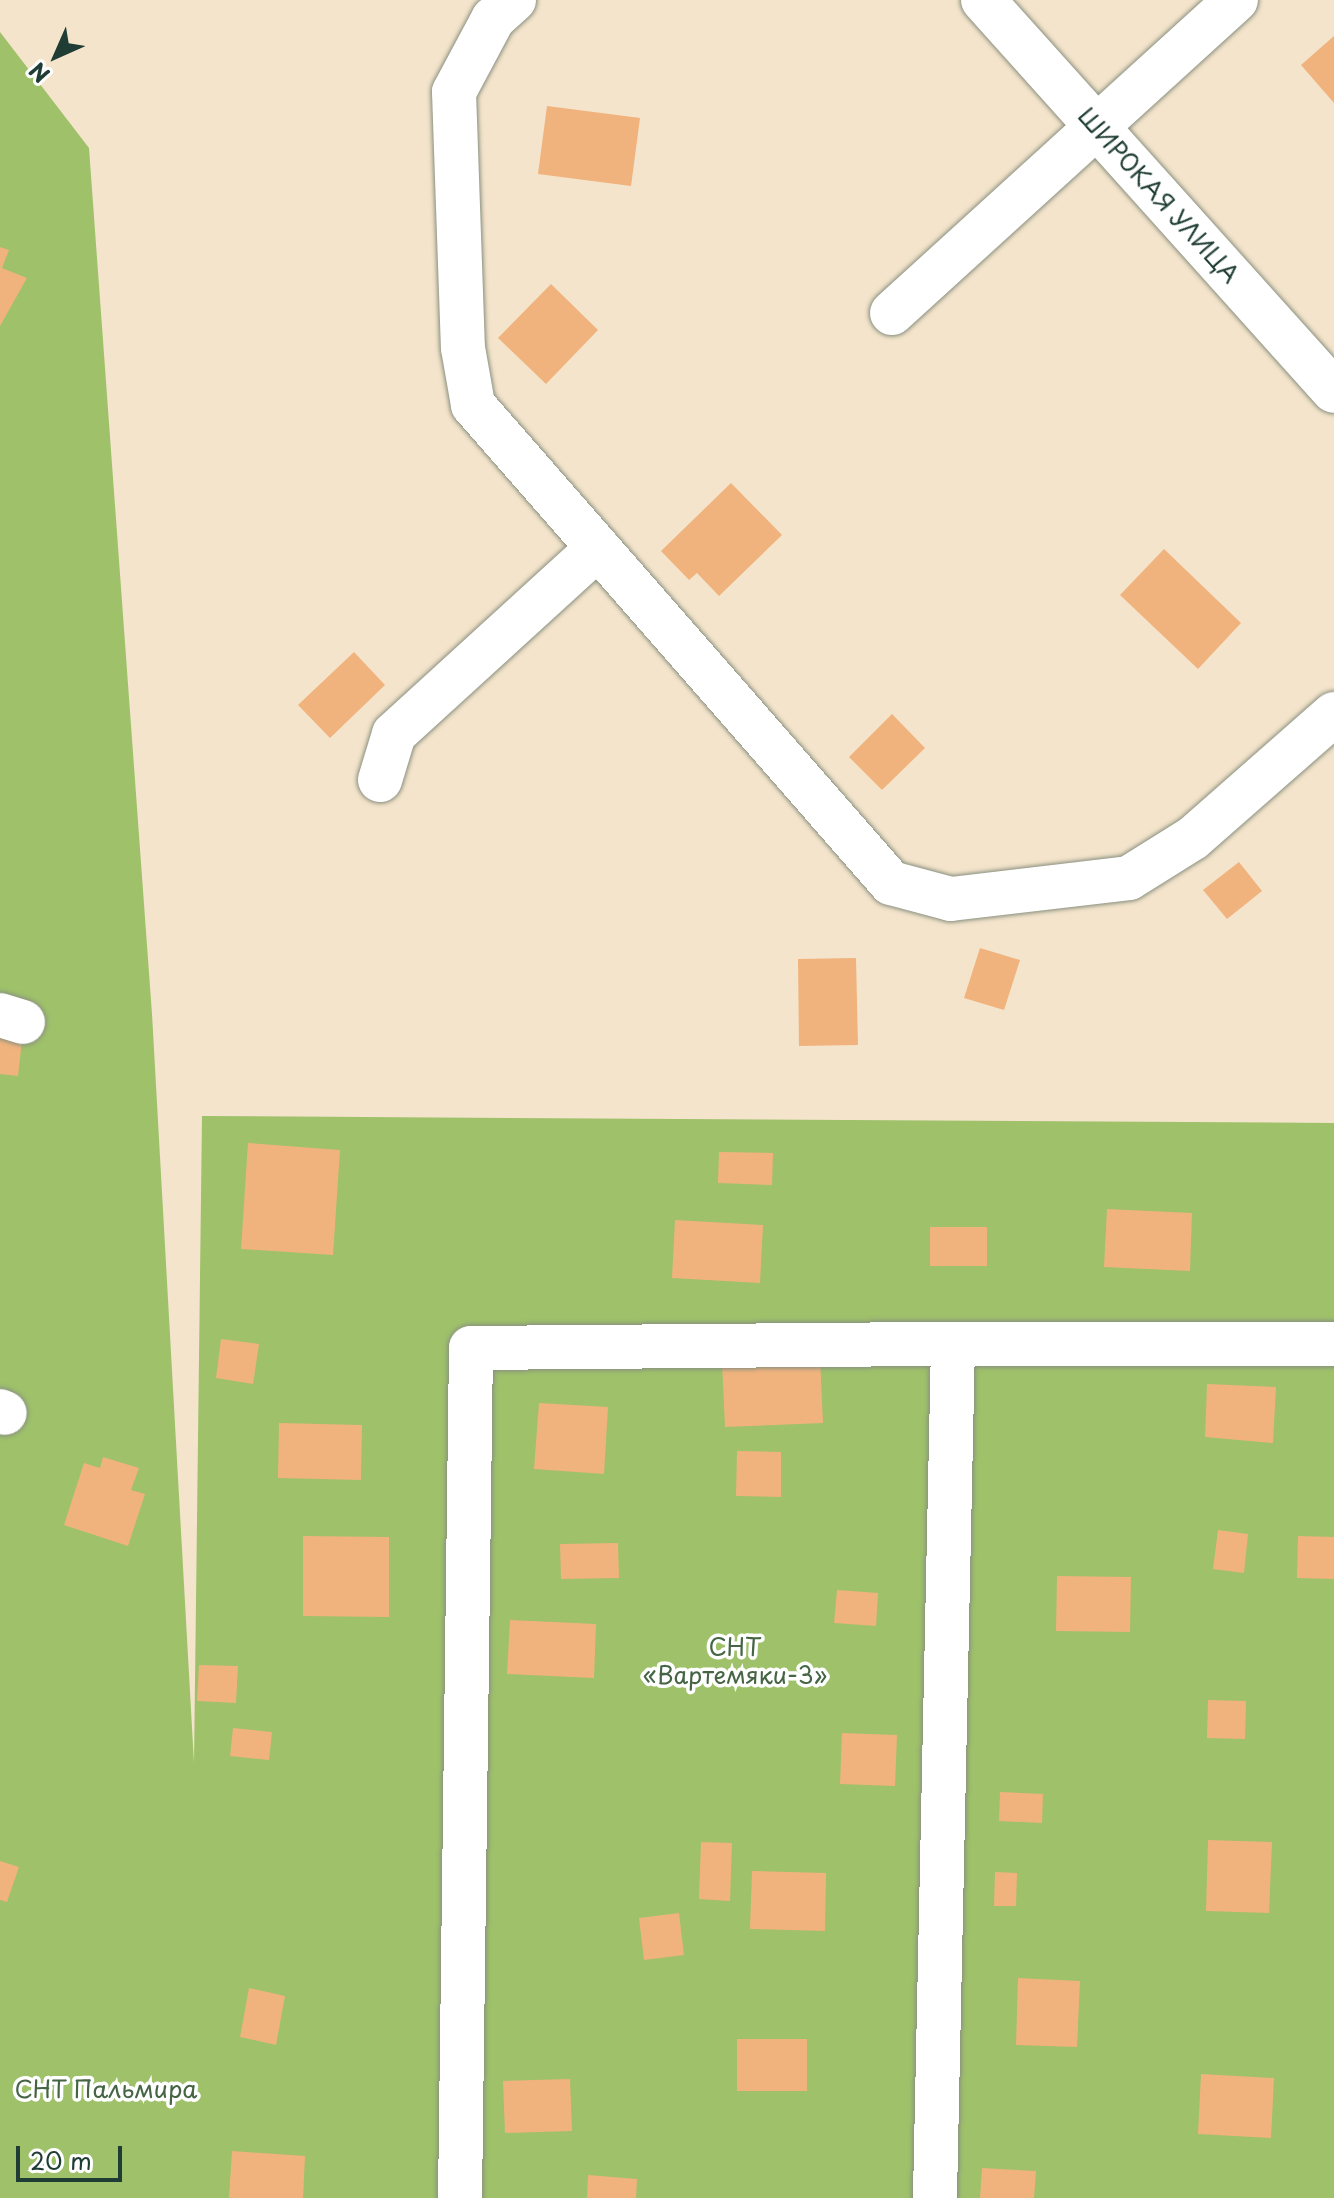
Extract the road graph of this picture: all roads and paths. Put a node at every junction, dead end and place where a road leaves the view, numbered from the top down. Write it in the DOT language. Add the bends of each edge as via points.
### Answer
graph roads {
  1 [pos="514,0"];
  2 [pos="983,0"];
  3 [pos="1236,0"];
  4 [pos="1100,127"];
  5 [pos="892,313"];
  6 [pos="1334,391"];
  7 [pos="598,548"];
  8 [pos="1334,714"];
  9 [pos="380,780"];
  10 [pos="953,1344"];
  11 [pos="1334,1344"];
  12 [pos="460,2198"];
  13 [pos="935,2198"];
  1 -- 7 [label="street" via="493,19 454,92 463,348 473,405"];
  2 -- 4 [label="street, ШИРОКАЯ УЛИЦА"];
  3 -- 4 [label="street"];
  4 -- 5 [label="street"];
  4 -- 6 [label="street, ШИРОКАЯ УЛИЦА"];
  7 -- 8 [label="street" via="891,883 951,899 1129,878 1193,838"];
  7 -- 9 [label="street" via="394,734"];
  10 -- 11 [label="street"];
  10 -- 12 [label="street" via="471,1348"];
  10 -- 13 [label="street"];
}
